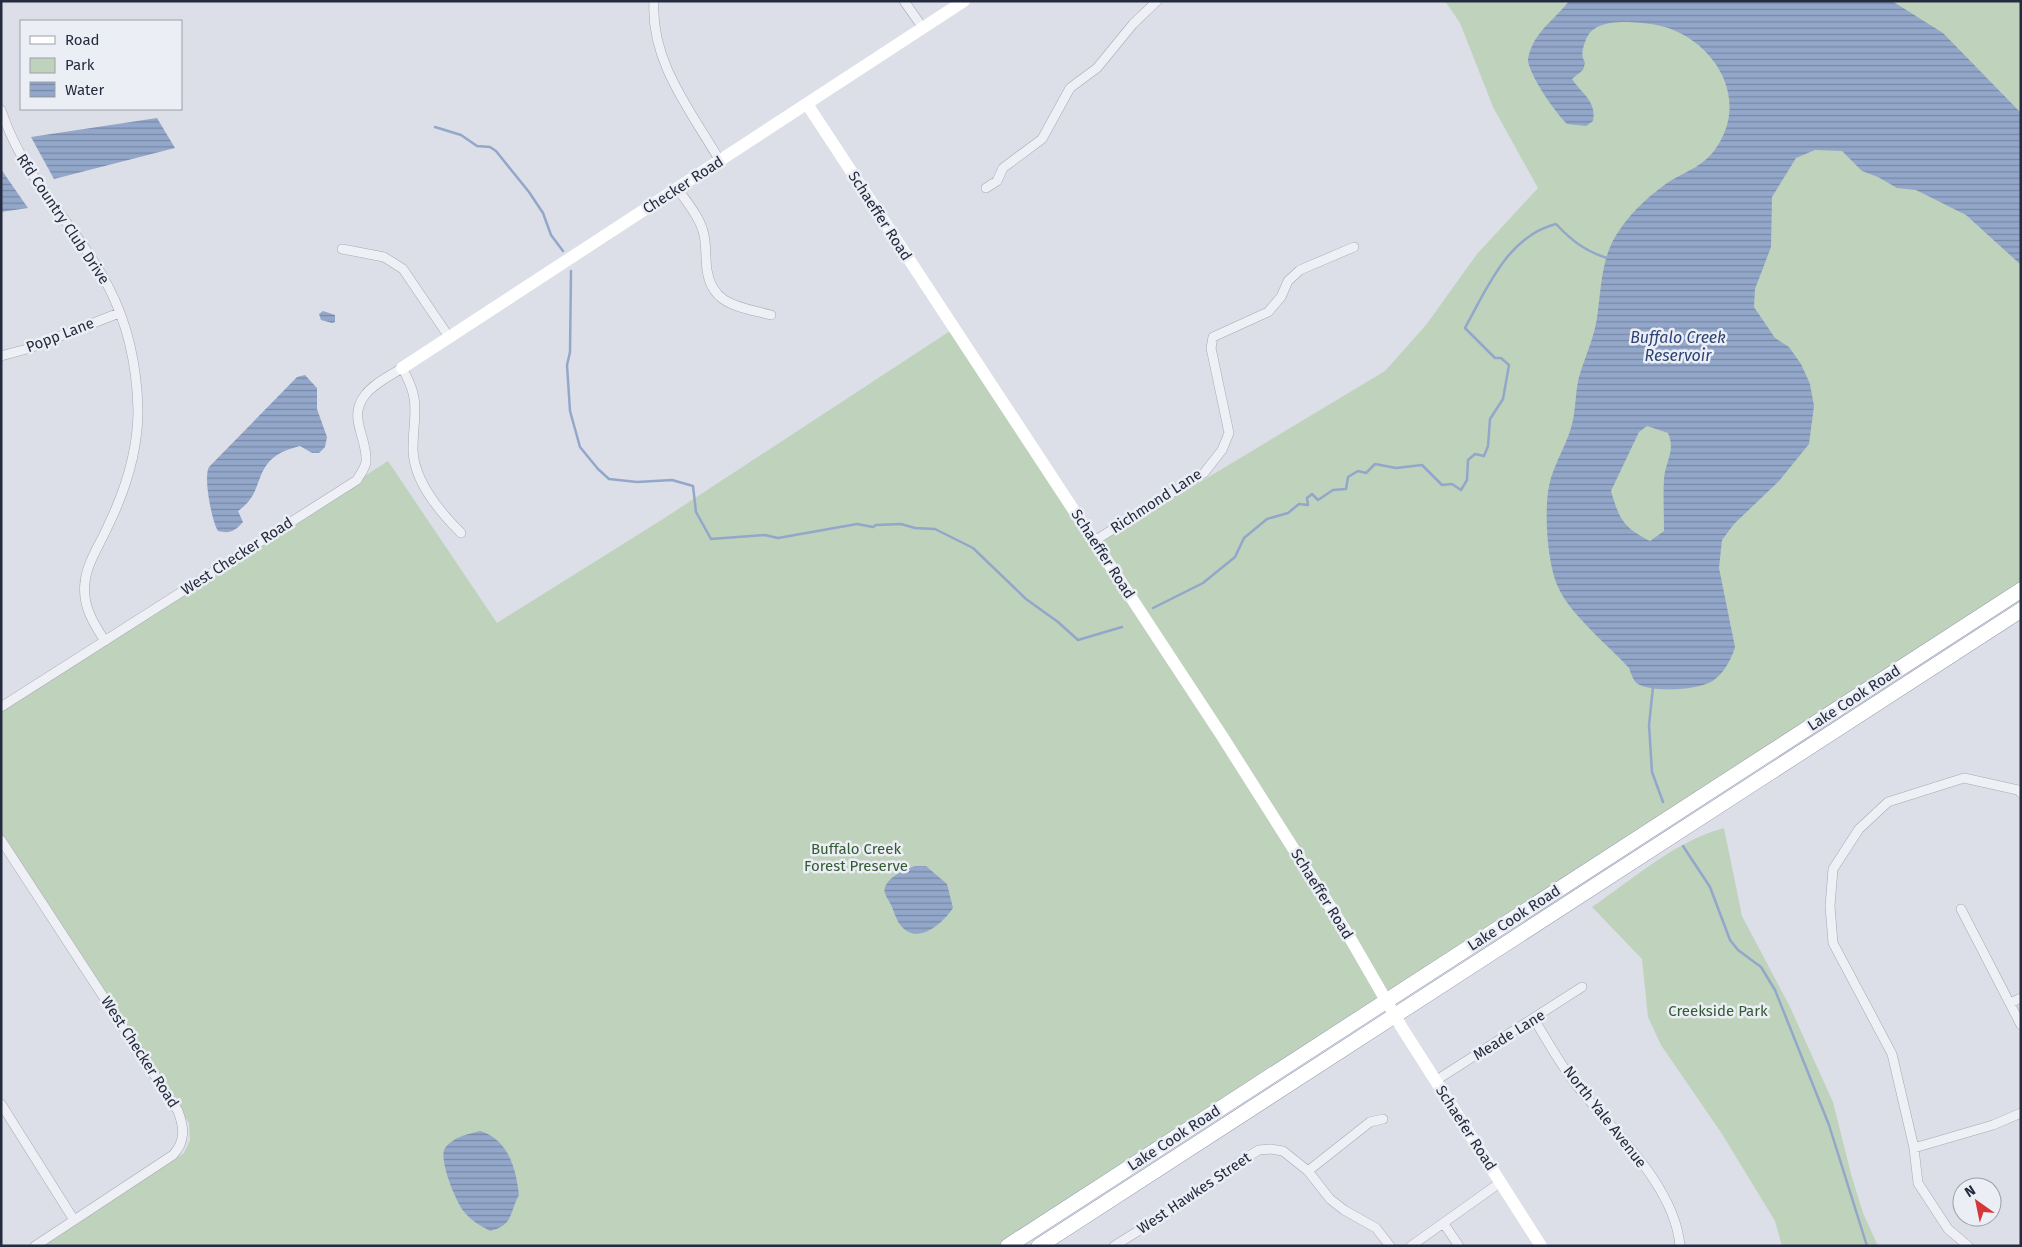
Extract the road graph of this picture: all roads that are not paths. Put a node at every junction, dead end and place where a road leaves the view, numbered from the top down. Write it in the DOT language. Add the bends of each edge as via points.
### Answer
graph roads {
  1 [pos="654,1"];
  2 [pos="904,1"];
  3 [pos="964,1"];
  4 [pos="1157,1"];
  5 [pos="923,28"];
  6 [pos="807,104"];
  7 [pos="1,110"];
  8 [pos="720,160"];
  9 [pos="677,188"];
  10 [pos="986,188"];
  11 [pos="1354,247"];
  12 [pos="342,249"];
  13 [pos="119,313"];
  14 [pos="771,316"];
  15 [pos="449,337"];
  16 [pos="1,356"];
  17 [pos="402,368"];
  18 [pos="461,533"];
  19 [pos="1094,541"];
  20 [pos="2020,592"];
  21 [pos="2021,610"];
  22 [pos="105,641"];
  23 [pos="1,707"];
  24 [pos="2021,793"];
  25 [pos="1,840"];
  26 [pos="1961,909"];
  27 [pos="1582,987"];
  28 [pos="2021,998"];
  29 [pos="2010,1003"];
  30 [pos="1390,1009"];
  31 [pos="1534,1019"];
  32 [pos="2021,1025"];
  33 [pos="1435,1081"];
  34 [pos="1,1104"];
  35 [pos="2021,1113"];
  36 [pos="1383,1119"];
  37 [pos="1914,1148"];
  38 [pos="1308,1171"];
  39 [pos="1501,1182"];
  40 [pos="74,1220"];
  41 [pos="1444,1224"];
  42 [pos="35,1246"];
  43 [pos="1008,1246"];
  44 [pos="1039,1246"];
  45 [pos="1114,1246"];
  46 [pos="1390,1246"];
  47 [pos="1411,1246"];
  48 [pos="1459,1246"];
  49 [pos="1542,1246"];
  50 [pos="1680,1246"];
  51 [pos="1968,1246"];
  1 -- 8 [label="street" via="655,35 663,64"];
  2 -- 5 [label="street"];
  3 -- 5 [label="street, Checker Road"];
  4 -- 10 [label="street" via="1133,24 1097,68 1070,88 1042,139 1004,168 998,181"];
  5 -- 6 [label="street, Checker Road"];
  6 -- 8 [label="street, Checker Road"];
  6 -- 19 [label="street, Schaeffer Road"];
  7 -- 13 [label="street, Rfd Country Club Drive" via="8,132 29,172 97,267"];
  8 -- 9 [label="street, Checker Road"];
  9 -- 14 [label="street" via="703,229 706,269 713,291 719,298 735,305"];
  9 -- 15 [label="street, Checker Road"];
  11 -- 19 [label="street, Richmond Lane" via="1300,270 1288,281 1281,297 1268,312 1214,337 1212,348 1229,433 1222,450 1204,473"];
  12 -- 15 [label="street" via="384,257 403,269"];
  13 -- 16 [label="street, Popp Lane"];
  13 -- 22 [label="street, Rfd Country Club Drive" via="136,374 138,412 126,483 85,582 86,607"];
  15 -- 17 [label="street, Checker Road"];
  17 -- 18 [label="street" via="416,399 414,450 417,472 446,518"];
  17 -- 22 [label="street, West Checker Road" via="374,386 360,402 356,417 366,463 357,480"];
  19 -- 30 [label="street, Schaeffer Road" via="1350,938"];
  20 -- 30 [label="main road, Lake Cook Road"];
  21 -- 30 [label="main road, Lake Cook Road"];
  22 -- 23 [label="street, West Checker Road"];
  24 -- 37 [label="street" via="1964,778 1888,802 1859,829 1833,869 1830,906 1833,943 1892,1054"];
  25 -- 40 [label="street, West Checker Road" via="178,1111 184,1126 180,1148 173,1155"];
  26 -- 29 [label="street"];
  27 -- 31 [label="street, Meade Lane"];
  28 -- 29 [label="street"];
  29 -- 32 [label="street"];
  30 -- 33 [label="street, Schaefer Road"];
  30 -- 43 [label="main road, Lake Cook Road"];
  30 -- 44 [label="main road, Lake Cook Road"];
  31 -- 33 [label="street, Meade Lane"];
  31 -- 50 [label="street, North Yale Avenue" via="1577,1086 1644,1165 1665,1200 1679,1232"];
  33 -- 39 [label="street, Schaefer Road"];
  34 -- 40 [label="street"];
  35 -- 37 [label="street" via="1993,1125"];
  36 -- 38 [label="street" via="1370,1122"];
  37 -- 51 [label="street" via="1918,1182 1948,1229"];
  38 -- 45 [label="street, West Hawkes Street" via="1283,1151 1259,1150 1183,1204"];
  38 -- 46 [label="street, West Hawkes Street" via="1330,1199 1376,1228"];
  39 -- 41 [label="street"];
  39 -- 49 [label="street, Schaefer Road"];
  40 -- 42 [label="street, West Checker Road"];
  41 -- 47 [label="street"];
  41 -- 48 [label="street"];
}
